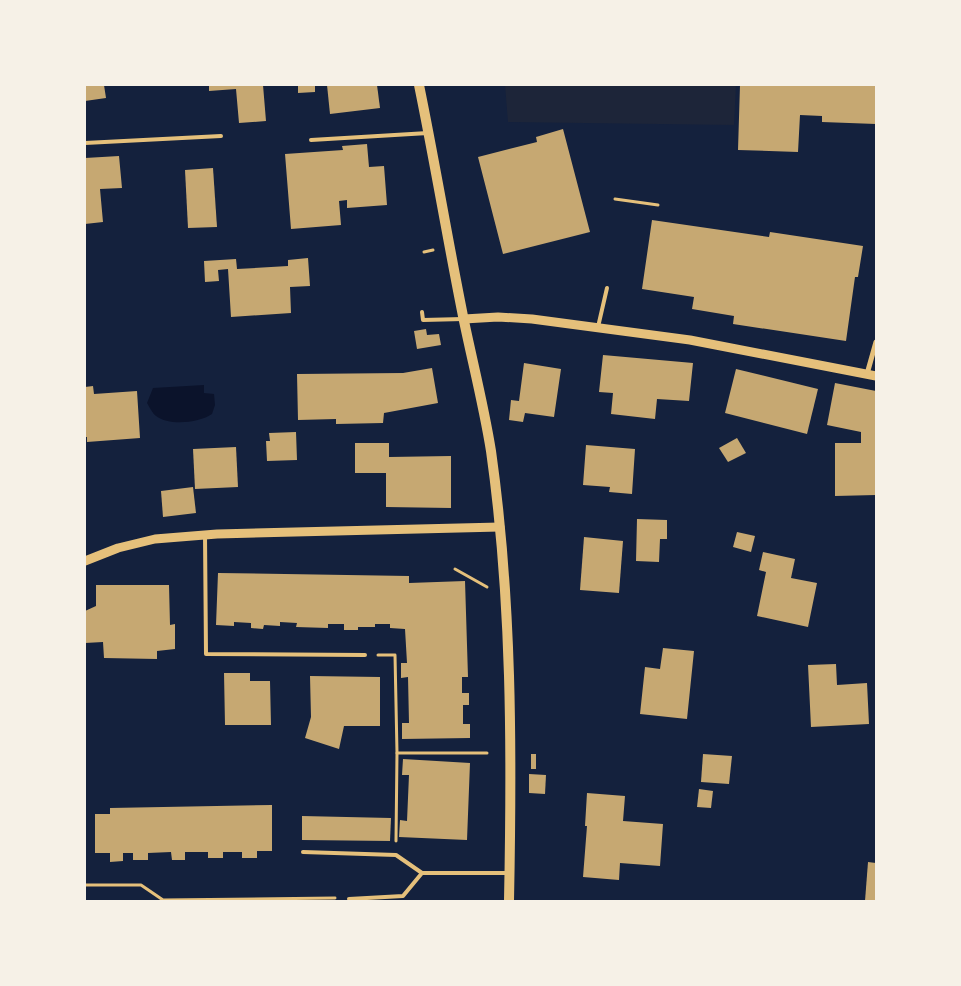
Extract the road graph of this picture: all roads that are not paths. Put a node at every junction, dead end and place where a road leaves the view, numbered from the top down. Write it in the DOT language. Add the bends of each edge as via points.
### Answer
graph roads {
  1 [pos="419,85"];
  2 [pos="429,133"];
  3 [pos="221,136"];
  4 [pos="311,140"];
  5 [pos="85,143"];
  6 [pos="606,288"];
  7 [pos="422,312"];
  8 [pos="464,318"];
  9 [pos="598,328"];
  10 [pos="876,342"];
  11 [pos="871,375"];
  12 [pos="500,527"];
  13 [pos="205,535"];
  14 [pos="85,561"];
  15 [pos="365,655"];
  16 [pos="303,852"];
  17 [pos="422,873"];
  18 [pos="509,873"];
  19 [pos="349,899"];
  20 [pos="508,901"];
  1 -- 2 [label="main road"];
  2 -- 4 [label="lane"];
  2 -- 8 [label="main road"];
  3 -- 5 [label="lane"];
  6 -- 9 [label="lane"];
  7 -- 8 [label="lane" via="423,320"];
  8 -- 9 [label="street" via="532,319"];
  8 -- 12 [label="main road" via="490,449"];
  9 -- 11 [label="street" via="690,340"];
  10 -- 11 [label="street"];
  12 -- 13 [label="street"];
  12 -- 18 [label="main road" via="508,655"];
  13 -- 14 [label="street" via="136,544"];
  13 -- 15 [label="lane" via="206,654"];
  16 -- 17 [label="lane" via="396,854"];
  17 -- 18 [label="lane"];
  17 -- 19 [label="lane" via="403,896"];
  18 -- 20 [label="main road"];
}
